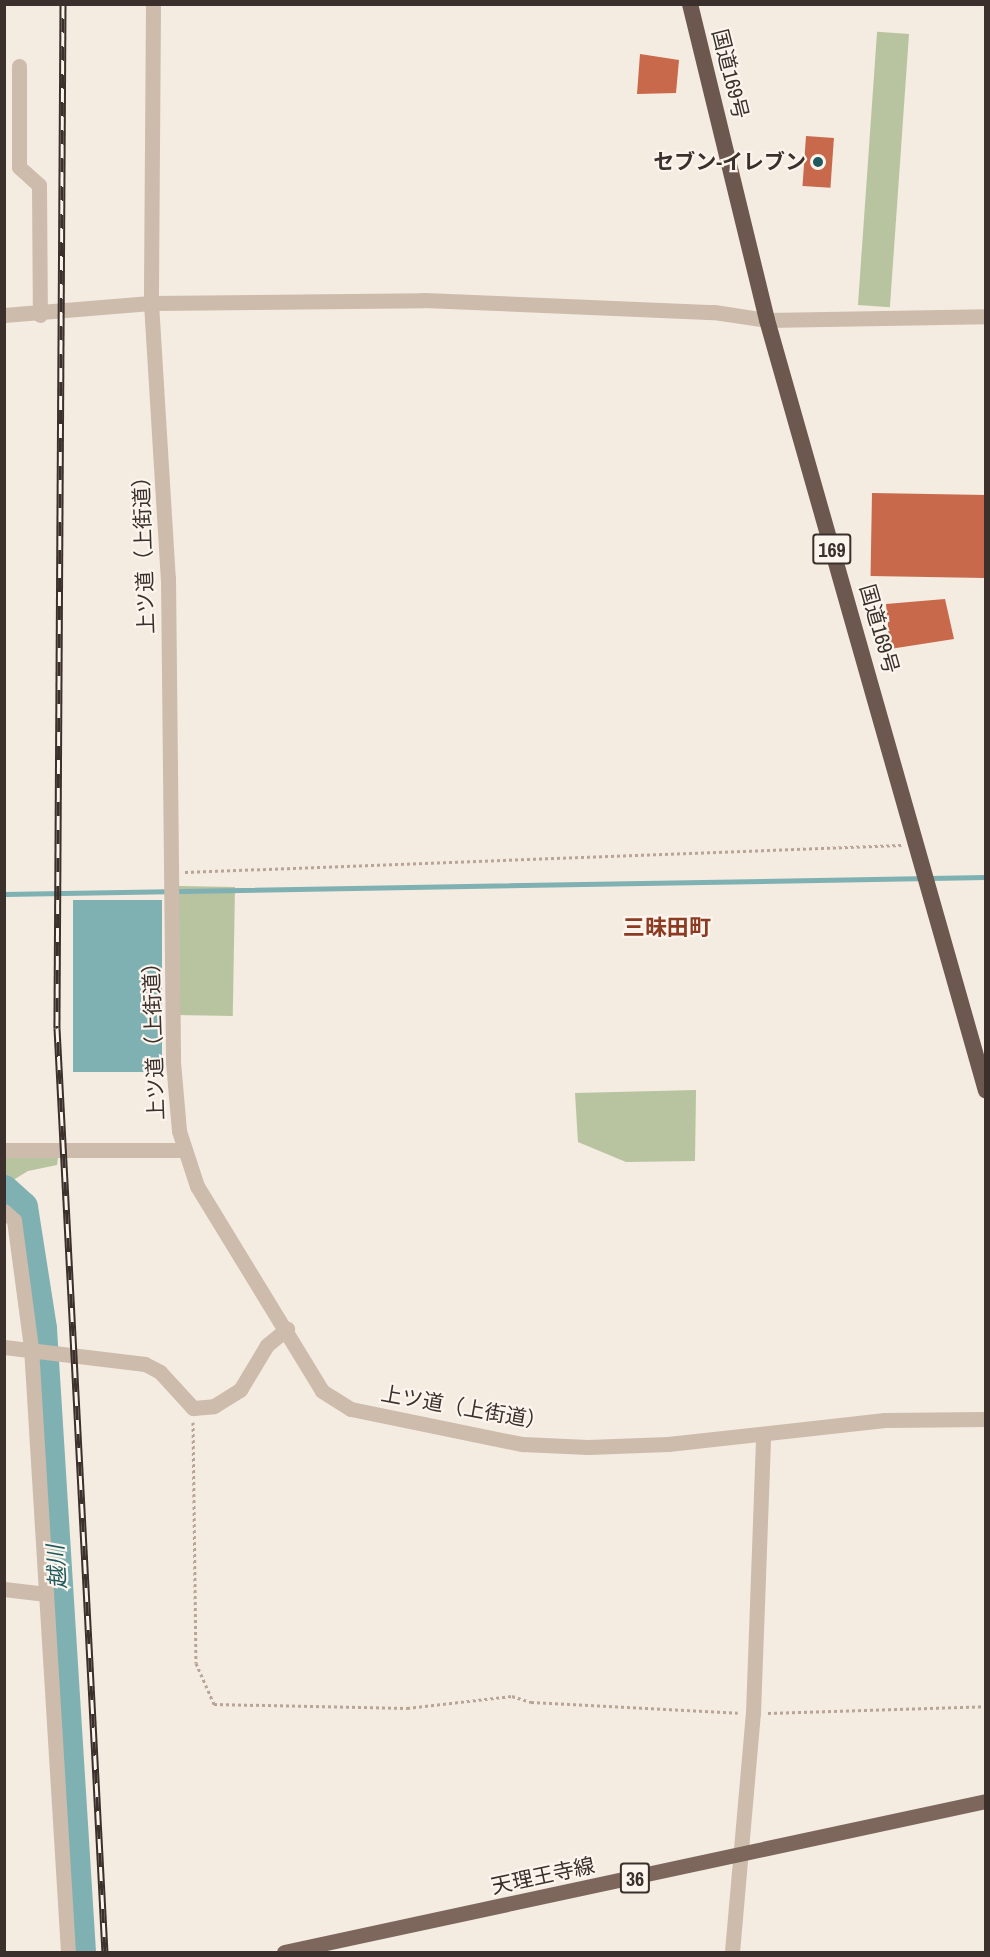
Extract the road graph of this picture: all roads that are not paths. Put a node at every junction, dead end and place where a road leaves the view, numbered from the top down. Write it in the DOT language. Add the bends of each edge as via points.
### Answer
graph roads {
  1 [pos="153,4"];
  2 [pos="690,4"];
  3 [pos="19,66"];
  4 [pos="152,303"];
  5 [pos="4,315"];
  6 [pos="40,315"];
  7 [pos="986,316"];
  8 [pos="767,320"];
  9 [pos="986,1091"];
  10 [pos="4,1150"];
  11 [pos="183,1150"];
  12 [pos="4,1211"];
  13 [pos="286,1329"];
  14 [pos="4,1347"];
  15 [pos="30,1347"];
  16 [pos="986,1419"];
  17 [pos="763,1435"];
  18 [pos="4,1590"];
  19 [pos="46,1594"];
  20 [pos="986,1802"];
  21 [pos="738,1857"];
  22 [pos="68,1953"];
  23 [pos="284,1953"];
  24 [pos="732,1953"];
  1 -- 4 [label="street, 上ツ道（上街道）"];
  2 -- 8 [label="highway, 国道169号 / 169"];
  3 -- 6 [label="street" via="19,167 39,185"];
  4 -- 6 [label="street"];
  4 -- 8 [label="street" via="435,300 735,314"];
  4 -- 11 [label="street, 上ツ道（上街道）" via="168,578 172,1062"];
  5 -- 6 [label="street"];
  7 -- 8 [label="street"];
  8 -- 9 [label="highway, 国道169号 / 169"];
  10 -- 11 [label="street"];
  11 -- 13 [label="street, 上ツ道（上街道）" via="197,1186"];
  12 -- 15 [label="street" via="14,1220"];
  13 -- 15 [label="street" via="267,1345 230,1400 193,1407 160,1371 145,1364"];
  13 -- 17 [label="street, 上ツ道（上街道）" via="322,1391 351,1409 422,1426 522,1443 588,1447"];
  14 -- 15 [label="street"];
  15 -- 19 [label="street"];
  16 -- 17 [label="street, 上ツ道（上街道）" via="885,1420"];
  17 -- 21 [label="street" via="753,1713"];
  18 -- 19 [label="street"];
  19 -- 22 [label="street"];
  20 -- 21 [label="main road, 天理王寺線 / 36"];
  21 -- 23 [label="main road, 天理王寺線 / 36"];
  21 -- 24 [label="street"];
}
